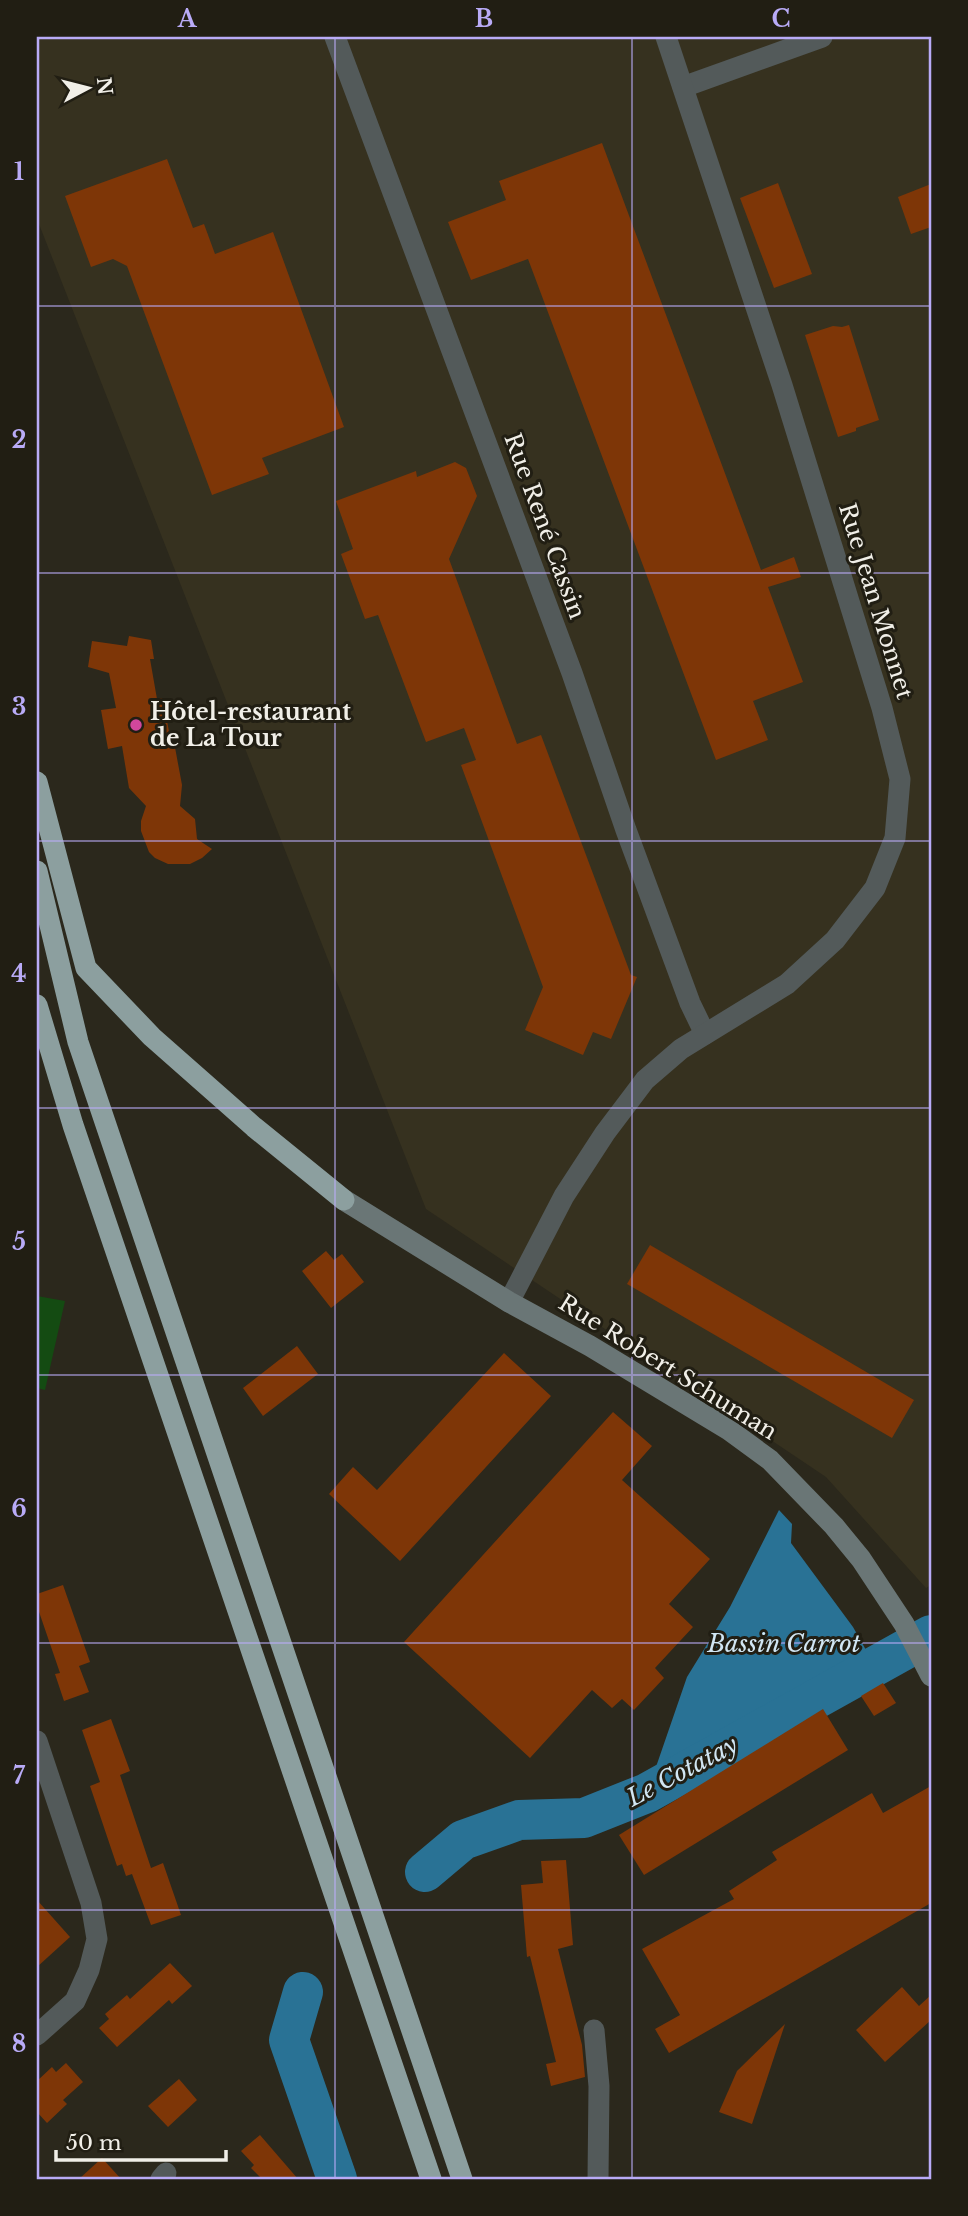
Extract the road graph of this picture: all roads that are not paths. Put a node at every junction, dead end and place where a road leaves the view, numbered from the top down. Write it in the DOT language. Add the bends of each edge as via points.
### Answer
graph roads {
  1 [pos="335,37"];
  2 [pos="666,37"];
  3 [pos="822,37"];
  4 [pos="683,87"];
  5 [pos="37,782"];
  6 [pos="37,871"];
  7 [pos="37,1005"];
  8 [pos="705,1034"];
  9 [pos="344,1200"];
  10 [pos="509,1302"];
  11 [pos="928,1670"];
  12 [pos="37,1741"];
  13 [pos="594,2030"];
  14 [pos="37,2035"];
  15 [pos="431,2179"];
  16 [pos="461,2179"];
  17 [pos="598,2179"];
  1 -- 8 [label="street, Rue René Cassin"];
  2 -- 4 [label="street, Rue Jean Monnet"];
  3 -- 4 [label="street"];
  4 -- 8 [label="street, Rue Jean Monnet" via="782,385 900,779 895,838 875,888 835,940 787,984"];
  5 -- 9 [label="highway" via="86,968 152,1037"];
  6 -- 16 [label="highway" via="78,1042"];
  7 -- 15 [label="highway" via="73,1125"];
  8 -- 10 [label="street, Rue Jean Monnet" via="645,1080 605,1133 564,1196"];
  9 -- 10 [label="main road, Rue Robert Schuman"];
  10 -- 11 [label="main road, Rue Robert Schuman" via="729,1430 770,1460 869,1570"];
  12 -- 14 [label="street" via="91,1903 97,1939 75,2001"];
  13 -- 17 [label="street"];
}
